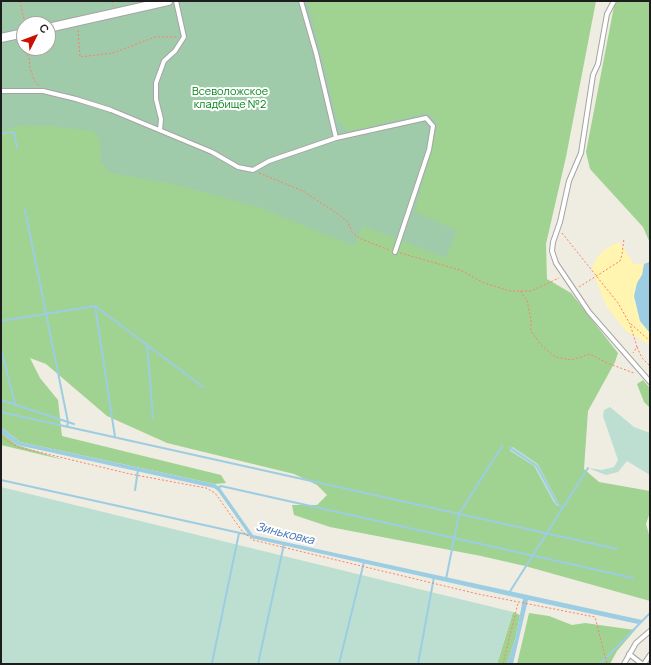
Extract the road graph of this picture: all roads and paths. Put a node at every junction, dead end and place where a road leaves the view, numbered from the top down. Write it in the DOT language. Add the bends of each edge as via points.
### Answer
graph roads {
  1 [pos="20,1"];
  2 [pos="168,1"];
  3 [pos="176,1"];
  4 [pos="301,1"];
  5 [pos="614,1"];
  6 [pos="23,16"];
  7 [pos="77,21"];
  8 [pos="56,26"];
  9 [pos="16,35"];
  10 [pos="184,37"];
  11 [pos="1,38"];
  12 [pos="27,56"];
  13 [pos="1,91"];
  14 [pos="43,91"];
  15 [pos="160,130"];
  16 [pos="336,138"];
  17 [pos="253,170"];
  18 [pos="558,229"];
  19 [pos="624,238"];
  20 [pos="395,252"];
  21 [pos="564,276"];
  22 [pos="574,290"];
  23 [pos="519,291"];
  24 [pos="630,324"];
  25 [pos="650,341"];
  26 [pos="636,347"];
  27 [pos="630,360"];
  28 [pos="650,366"];
  29 [pos="645,376"];
  30 [pos="650,382"];
  31 [pos="1,436"];
  32 [pos="519,602"];
  33 [pos="650,631"];
  34 [pos="629,654"];
  35 [pos="650,655"];
  36 [pos="503,664"];
  37 [pos="607,664"];
  38 [pos="624,664"];
  39 [pos="643,664"];
  1 -- 6 [label="path"];
  2 -- 7 [label="street"];
  3 -- 10 [label="lane"];
  4 -- 16 [label="lane"];
  5 -- 18 [label="lane" via="608,14 598,64 593,75 581,153 569,181"];
  7 -- 8 [label="street"];
  7 -- 10 [label="path" via="80,57 113,53 155,37"];
  9 -- 11 [label="street"];
  10 -- 15 [label="lane" via="175,51 164,61 156,83"];
  12 -- 14 [label="path" via="34,80"];
  13 -- 14 [label="lane"];
  14 -- 15 [label="lane" via="111,110"];
  15 -- 17 [label="lane" via="212,152 238,167"];
  16 -- 17 [label="lane" via="269,161"];
  16 -- 20 [label="lane" via="426,118 434,126 429,150"];
  17 -- 20 [label="path" via="303,191 348,222 352,232 360,238"];
  18 -- 21 [label="lane" via="552,251"];
  18 -- 24 [label="path" via="618,303"];
  19 -- 22 [label="path" via="620,261"];
  20 -- 23 [label="path" via="460,270 484,284"];
  21 -- 22 [label="lane"];
  21 -- 23 [label="path" via="531,291"];
  22 -- 27 [label="lane" via="589,312"];
  23 -- 29 [label="path" via="527,300 531,331 541,345 555,357 570,360 590,354 626,371"];
  24 -- 25 [label="path"];
  24 -- 26 [label="path"];
  26 -- 27 [label="path"];
  26 -- 28 [label="path"];
  27 -- 29 [label="lane"];
  29 -- 30 [label="lane"];
  31 -- 32 [label="path" via="18,447 130,474 206,488 215,492 242,531 253,540"];
  32 -- 36 [label="path"];
  32 -- 37 [label="path" via="595,617"];
  33 -- 34 [label="lane" via="636,643"];
  34 -- 38 [label="lane"];
  34 -- 39 [label="lane"];
  35 -- 39 [label="lane"];
}
